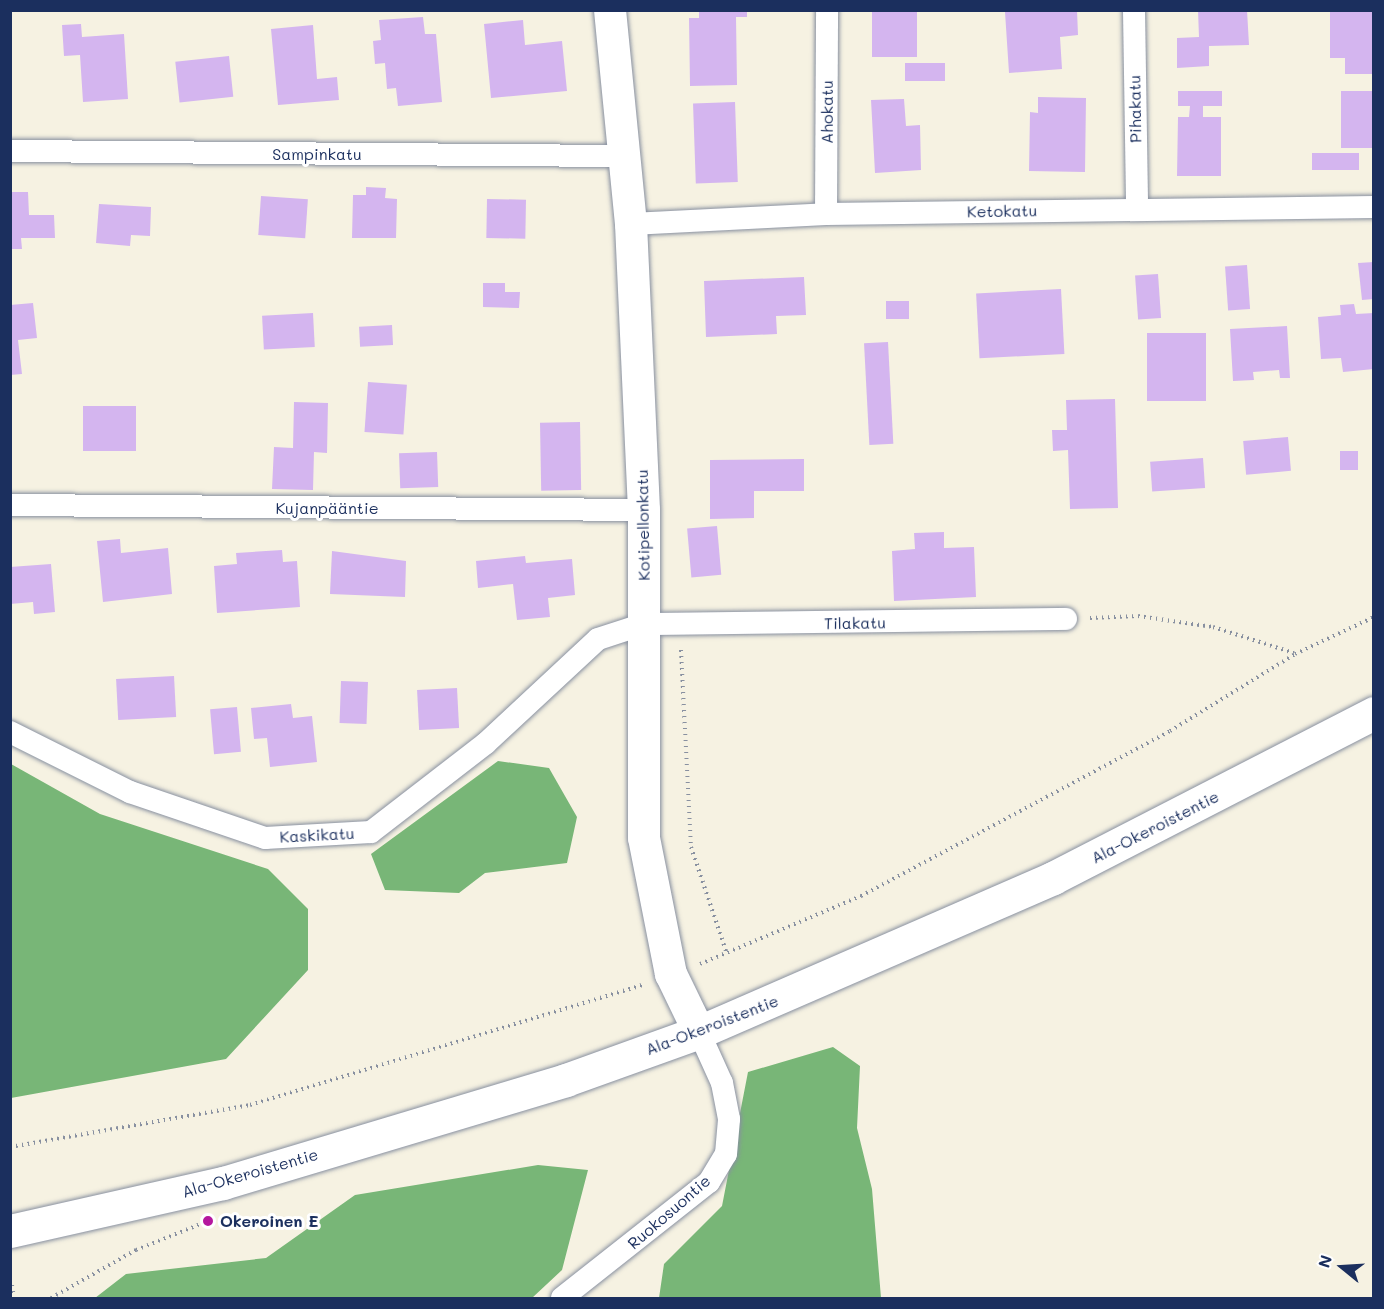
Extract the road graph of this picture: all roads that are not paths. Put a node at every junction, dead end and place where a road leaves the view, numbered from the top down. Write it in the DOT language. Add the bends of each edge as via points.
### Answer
graph roads {
  1 [pos="610,10"];
  2 [pos="827,10"];
  3 [pos="1134,10"];
  4 [pos="10,151"];
  5 [pos="622,156"];
  6 [pos="1374,207"];
  7 [pos="1137,208"];
  8 [pos="826,214"];
  9 [pos="631,224"];
  10 [pos="10,505"];
  11 [pos="644,510"];
  12 [pos="1066,620"];
  13 [pos="644,624"];
  14 [pos="1374,713"];
  15 [pos="10,732"];
  16 [pos="699,1032"];
  17 [pos="10,1231"];
  18 [pos="562,1299"];
  1 -- 5 [label="street, Kotipellonkatu"];
  2 -- 8 [label="street, Ahokatu"];
  3 -- 7 [label="street, Pihakatu"];
  4 -- 5 [label="street, Sampinkatu"];
  5 -- 9 [label="street, Kotipellonkatu"];
  6 -- 7 [label="street, Ketokatu"];
  7 -- 8 [label="street, Ketokatu"];
  8 -- 9 [label="street, Ketokatu"];
  9 -- 11 [label="street, Kotipellonkatu"];
  10 -- 11 [label="street, Kujanpääntie"];
  11 -- 13 [label="street, Kotipellonkatu"];
  12 -- 13 [label="street, Tilakatu"];
  13 -- 15 [label="street, Kaskikatu" via="598,639 485,744 370,832 266,838 130,792"];
  13 -- 16 [label="street, Kotipellonkatu" via="644,838 671,974"];
  14 -- 16 [label="main road, Ala-Okeroistentie" via="1053,878"];
  16 -- 17 [label="main road, Ala-Okeroistentie" via="566,1080 223,1183"];
  16 -- 18 [label="street, Ruokosuontie" via="722,1083 729,1119 726,1154 709,1182"];
}
